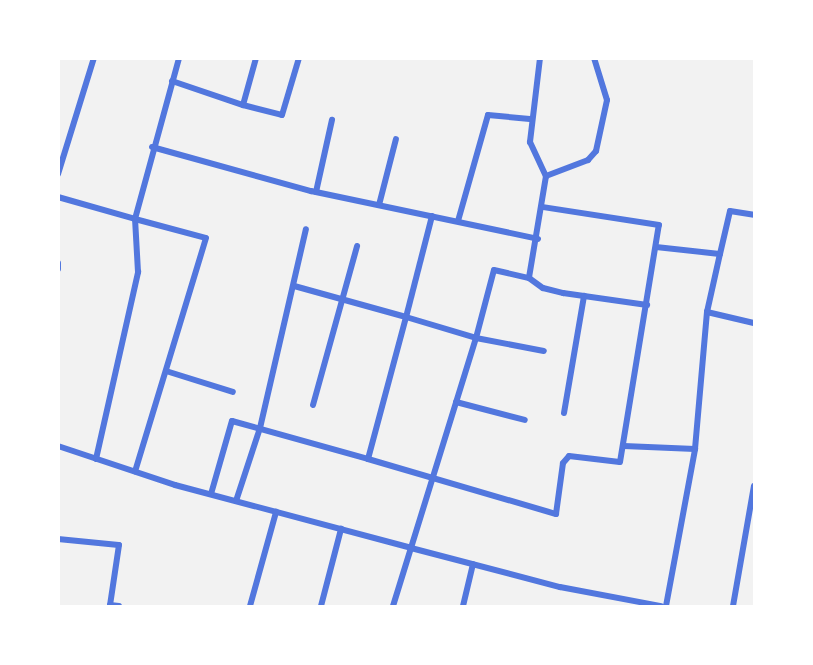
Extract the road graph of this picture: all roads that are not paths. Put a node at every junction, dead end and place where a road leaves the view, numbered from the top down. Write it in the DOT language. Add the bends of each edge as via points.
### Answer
graph roads {
  1 [pos="94,58"];
  2 [pos="179,58"];
  3 [pos="256,58"];
  4 [pos="299,58"];
  5 [pos="540,58"];
  6 [pos="594,58"];
  7 [pos="172,81"];
  8 [pos="243,105"];
  9 [pos="530,119"];
  10 [pos="332,120"];
  11 [pos="396,139"];
  12 [pos="152,147"];
  13 [pos="58,174"];
  14 [pos="546,176"];
  15 [pos="316,192"];
  16 [pos="58,197"];
  17 [pos="379,204"];
  18 [pos="543,207"];
  19 [pos="754,215"];
  20 [pos="432,216"];
  21 [pos="135,219"];
  22 [pos="458,221"];
  23 [pos="306,230"];
  24 [pos="538,239"];
  25 [pos="357,246"];
  26 [pos="656,247"];
  27 [pos="720,254"];
  28 [pos="58,263"];
  29 [pos="58,269"];
  30 [pos="529,278"];
  31 [pos="294,286"];
  32 [pos="584,296"];
  33 [pos="342,299"];
  34 [pos="647,305"];
  35 [pos="707,312"];
  36 [pos="406,317"];
  37 [pos="754,323"];
  38 [pos="477,338"];
  39 [pos="544,351"];
  40 [pos="166,371"];
  41 [pos="233,392"];
  42 [pos="456,402"];
  43 [pos="313,405"];
  44 [pos="564,413"];
  45 [pos="525,420"];
  46 [pos="260,428"];
  47 [pos="58,446"];
  48 [pos="624,446"];
  49 [pos="695,448"];
  50 [pos="96,459"];
  51 [pos="368,459"];
  52 [pos="135,471"];
  53 [pos="433,476"];
  54 [pos="754,486"];
  55 [pos="211,494"];
  56 [pos="236,501"];
  57 [pos="276,512"];
  58 [pos="751,521"];
  59 [pos="341,529"];
  60 [pos="58,539"];
  61 [pos="411,548"];
  62 [pos="473,564"];
  63 [pos="119,606"];
  64 [pos="250,606"];
  65 [pos="321,606"];
  66 [pos="393,606"];
  67 [pos="463,606"];
  68 [pos="664,606"];
  69 [pos="733,606"];
  1 -- 13 [label="street"];
  2 -- 7 [label="street"];
  3 -- 8 [label="street"];
  4 -- 8 [label="street" via="282,115"];
  5 -- 9 [label="street"];
  6 -- 14 [label="street" via="607,100 596,151 588,160"];
  7 -- 8 [label="street"];
  7 -- 12 [label="street"];
  9 -- 14 [label="street" via="530,142"];
  9 -- 22 [label="street" via="488,115"];
  10 -- 15 [label="street"];
  11 -- 17 [label="street"];
  12 -- 15 [label="street"];
  12 -- 21 [label="street"];
  14 -- 18 [label="street"];
  15 -- 17 [label="street"];
  16 -- 21 [label="street"];
  17 -- 20 [label="street"];
  18 -- 24 [label="street"];
  18 -- 26 [label="street" via="659,225"];
  19 -- 27 [label="street" via="730,211"];
  20 -- 22 [label="street"];
  20 -- 36 [label="street"];
  21 -- 40 [label="street" via="206,238"];
  21 -- 50 [label="street" via="138,272"];
  22 -- 24 [label="street"];
  23 -- 31 [label="street"];
  24 -- 30 [label="street"];
  25 -- 33 [label="street"];
  26 -- 27 [label="street"];
  26 -- 34 [label="street"];
  27 -- 35 [label="street"];
  28 -- 29 [label="street"];
  30 -- 32 [label="street" via="543,288"];
  30 -- 38 [label="street" via="494,270"];
  31 -- 33 [label="street"];
  31 -- 46 [label="street"];
  32 -- 34 [label="street"];
  32 -- 44 [label="street"];
  33 -- 36 [label="street"];
  33 -- 43 [label="street"];
  34 -- 48 [label="street"];
  35 -- 37 [label="street"];
  35 -- 49 [label="street"];
  36 -- 38 [label="street"];
  36 -- 51 [label="street"];
  38 -- 39 [label="street"];
  38 -- 42 [label="street"];
  40 -- 41 [label="street"];
  40 -- 52 [label="street"];
  42 -- 45 [label="street"];
  42 -- 53 [label="street"];
  46 -- 51 [label="street"];
  46 -- 55 [label="street" via="232,421"];
  46 -- 56 [label="street"];
  47 -- 50 [label="street"];
  48 -- 49 [label="street"];
  48 -- 53 [label="street" via="620,462 568,456 563,463 556,514"];
  49 -- 68 [label="street"];
  50 -- 52 [label="street"];
  51 -- 53 [label="street"];
  52 -- 55 [label="street"];
  53 -- 61 [label="street"];
  54 -- 58 [label="street"];
  55 -- 56 [label="street"];
  56 -- 57 [label="street"];
  57 -- 59 [label="street"];
  57 -- 64 [label="street"];
  58 -- 69 [label="street"];
  59 -- 61 [label="street"];
  59 -- 65 [label="street"];
  60 -- 63 [label="street" via="119,545 111,605"];
  61 -- 62 [label="street"];
  61 -- 66 [label="street"];
  62 -- 67 [label="street"];
  62 -- 68 [label="street" via="560,587"];
}
